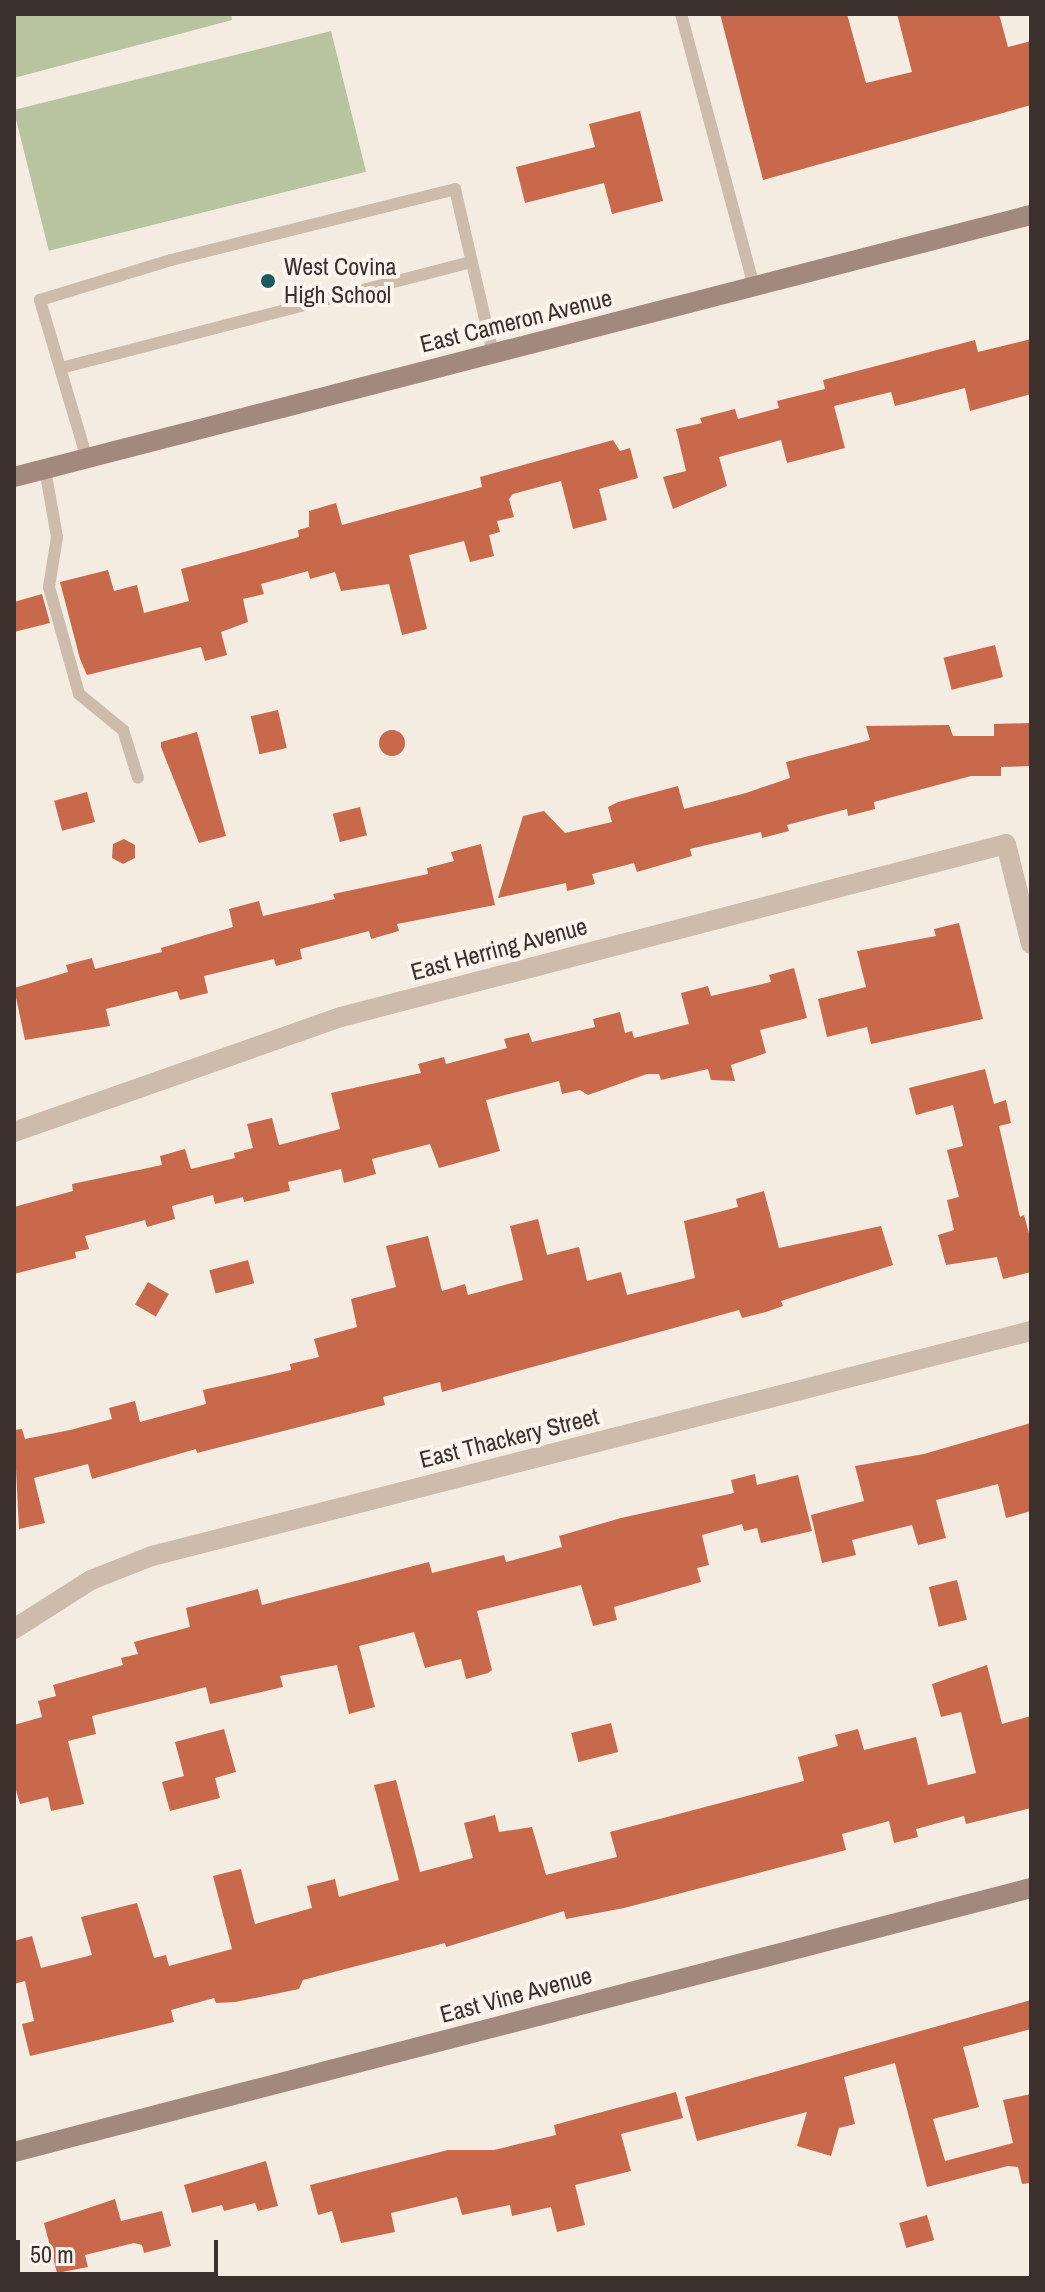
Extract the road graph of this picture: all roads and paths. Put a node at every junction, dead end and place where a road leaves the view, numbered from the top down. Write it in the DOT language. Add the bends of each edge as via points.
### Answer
graph roads {
  1 [pos="681,14"];
  2 [pos="1031,215"];
  3 [pos="472,262"];
  4 [pos="754,287"];
  5 [pos="493,354"];
  6 [pos="61,368"];
  7 [pos="87,459"];
  8 [pos="45,469"];
  9 [pos="14,477"];
  10 [pos="138,778"];
  11 [pos="1031,944"];
  12 [pos="14,1132"];
  13 [pos="1031,1331"];
  14 [pos="14,1629"];
  15 [pos="1031,1888"];
  16 [pos="14,2152"];
  1 -- 4 [label="lane"];
  2 -- 4 [label="main road, East Cameron Avenue"];
  3 -- 5 [label="lane"];
  3 -- 6 [label="lane"];
  3 -- 6 [label="lane" via="455,189 171,260 40,300"];
  4 -- 5 [label="main road, East Cameron Avenue"];
  5 -- 7 [label="main road, East Cameron Avenue"];
  6 -- 7 [label="lane"];
  7 -- 8 [label="main road, East Cameron Avenue"];
  8 -- 9 [label="main road, East Cameron Avenue"];
  8 -- 10 [label="lane" via="57,537 49,587 79,694 123,730"];
  11 -- 12 [label="street, East Herring Avenue" via="1006,844 341,1017"];
  13 -- 14 [label="street, East Thackery Street" via="152,1556 91,1580"];
  15 -- 16 [label="main road, East Vine Avenue"];
}
